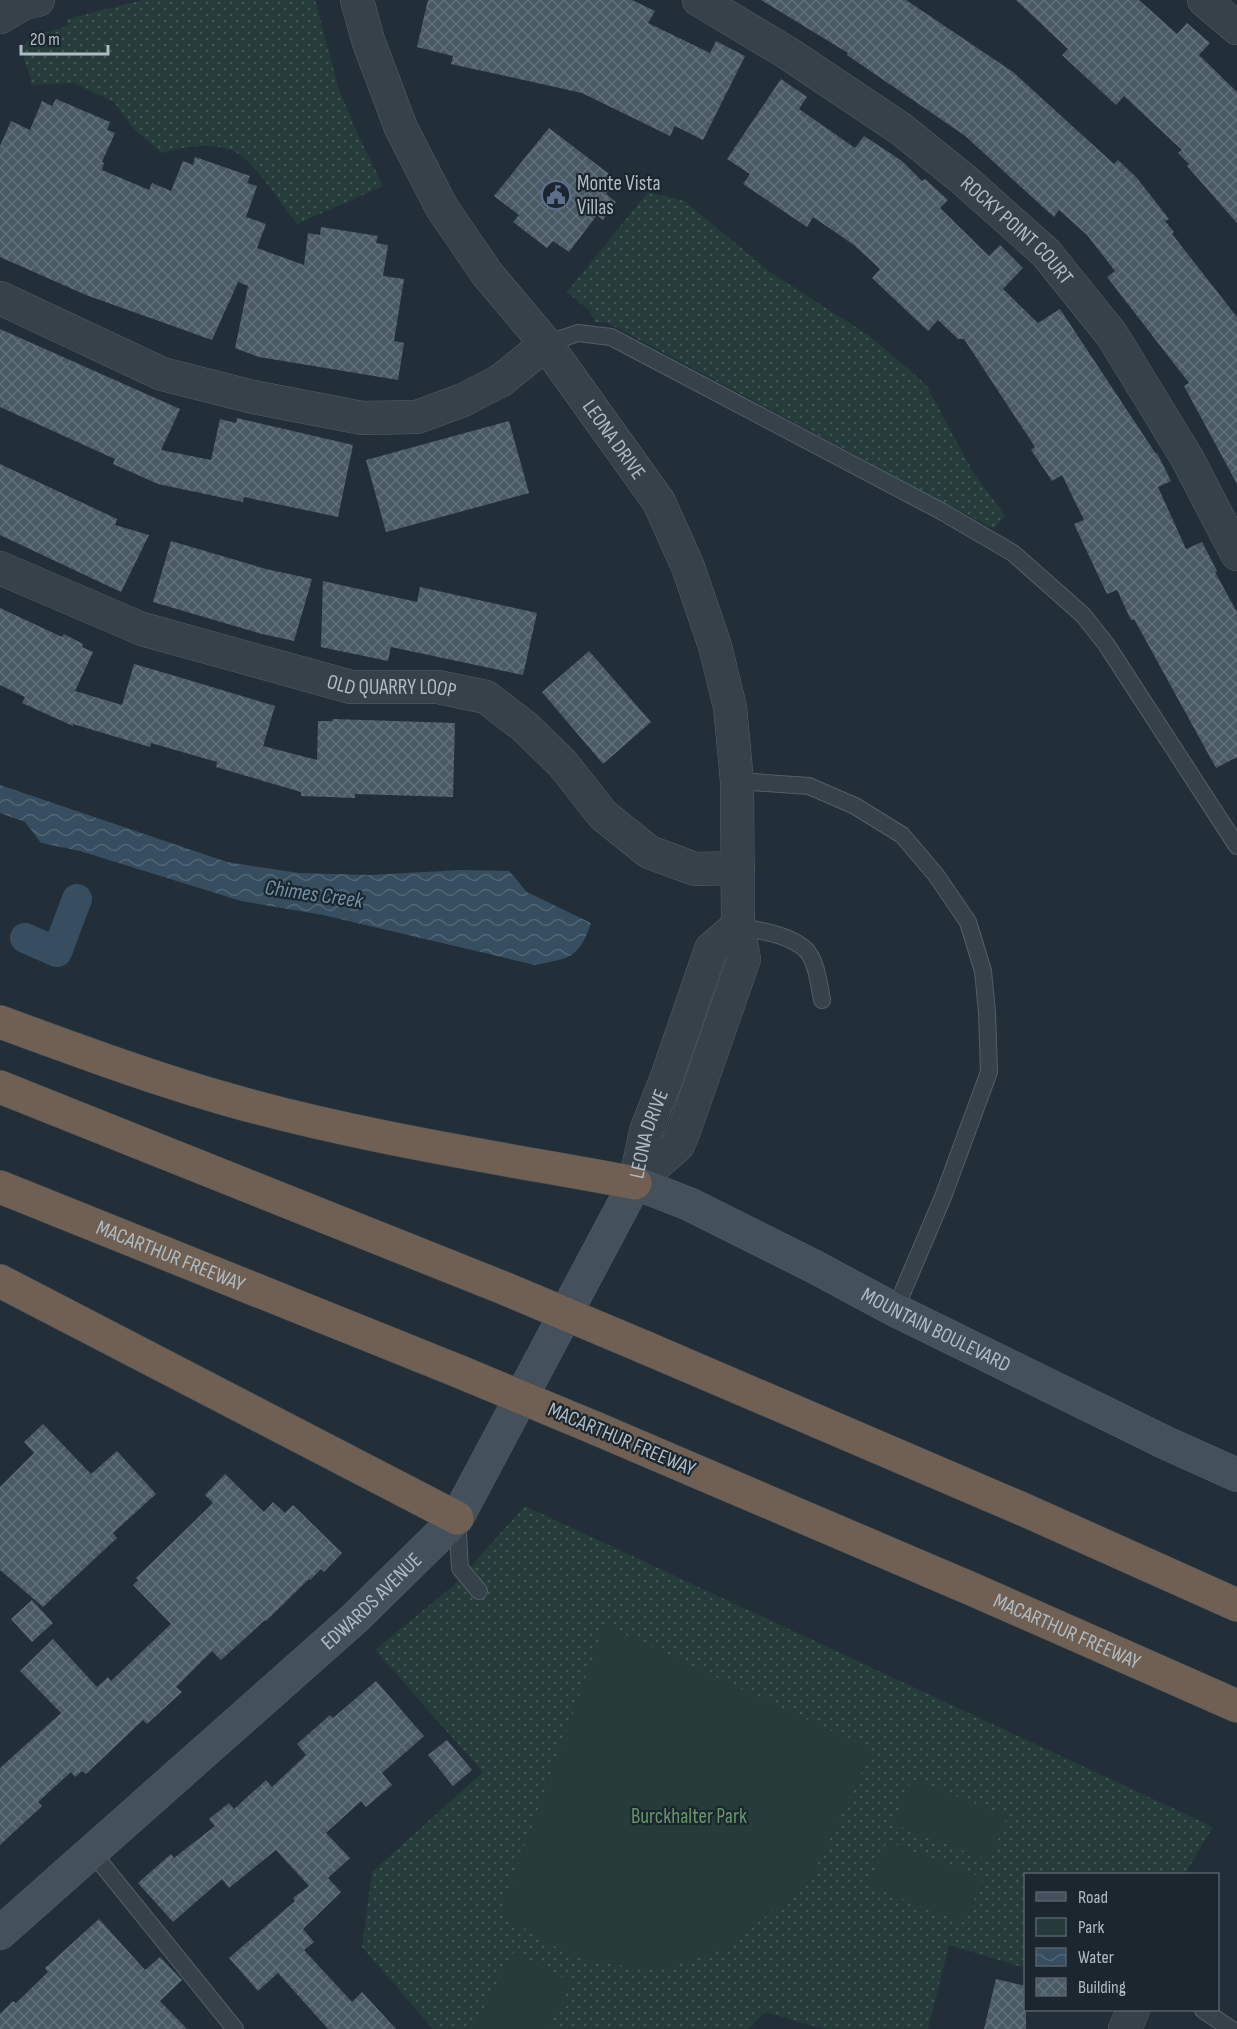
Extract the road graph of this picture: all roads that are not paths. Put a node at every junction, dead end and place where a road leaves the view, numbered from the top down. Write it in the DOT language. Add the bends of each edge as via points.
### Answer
graph roads {
  1 [pos="38,0"];
  2 [pos="357,0"];
  3 [pos="699,0"];
  4 [pos="1204,0"];
  5 [pos="0,17"];
  6 [pos="1237,28"];
  7 [pos="0,298"];
  8 [pos="546,344"];
  9 [pos="1237,554"];
  10 [pos="0,568"];
  11 [pos="737,781"];
  12 [pos="1237,846"];
  13 [pos="738,868"];
  14 [pos="738,926"];
  15 [pos="822,1000"];
  16 [pos="0,1022"];
  17 [pos="0,1087"];
  18 [pos="635,1183"];
  19 [pos="0,1187"];
  20 [pos="0,1281"];
  21 [pos="894,1310"];
  22 [pos="1237,1475"];
  23 [pos="457,1518"];
  24 [pos="479,1592"];
  25 [pos="1237,1605"];
  26 [pos="1237,1706"];
  27 [pos="92,1852"];
  28 [pos="0,1933"];
  29 [pos="1133,2011"];
  30 [pos="1204,2011"];
  31 [pos="235,2029"];
  32 [pos="1125,2029"];
  33 [pos="1231,2029"];
  1 -- 5 [label="street"];
  2 -- 8 [label="street, LEONA DRIVE" via="401,128 442,208 488,275"];
  3 -- 9 [label="street, ROCKY POINT COURT" via="901,129 1046,253 1112,335 1187,458"];
  4 -- 6 [label="street"];
  7 -- 8 [label="street" via="162,374 253,398 362,418 417,417 463,400 500,381"];
  8 -- 11 [label="street, LEONA DRIVE" via="659,502 688,567 730,706"];
  8 -- 12 [label="lane" via="578,333 611,337 1013,553 1083,615 1106,644"];
  10 -- 13 [label="street, OLD QUARRY LOOP" via="142,629 351,687 438,687 486,697 525,727 563,764 603,815 648,852 695,869"];
  11 -- 13 [label="street, LEONA DRIVE"];
  11 -- 21 [label="lane" via="809,786 855,806 902,836 936,875 968,922 983,971 989,1072 943,1197"];
  13 -- 14 [label="street, LEONA DRIVE"];
  14 -- 15 [label="lane" via="792,940 808,952"];
  14 -- 18 [label="street, LEONA DRIVE" via="711,949 646,1131"];
  16 -- 18 [label="highway" via="154,1077 235,1101 420,1144"];
  17 -- 25 [label="highway, bridge" via="506,1289 1009,1503"];
  18 -- 21 [label="main road, MOUNTAIN BOULEVARD" via="689,1204"];
  18 -- 23 [label="main road, EDWARDS AVENUE"];
  19 -- 26 [label="highway, MACARTHUR FREEWAY, bridge" via="595,1428"];
  20 -- 23 [label="highway"];
  21 -- 22 [label="main road, MOUNTAIN BOULEVARD"];
  23 -- 24 [label="lane" via="460,1568"];
  23 -- 27 [label="main road, EDWARDS AVENUE" via="354,1619"];
  27 -- 28 [label="main road, EDWARDS AVENUE"];
  27 -- 31 [label="lane"];
  29 -- 32 [label="street"];
  30 -- 33 [label="lane"];
}
